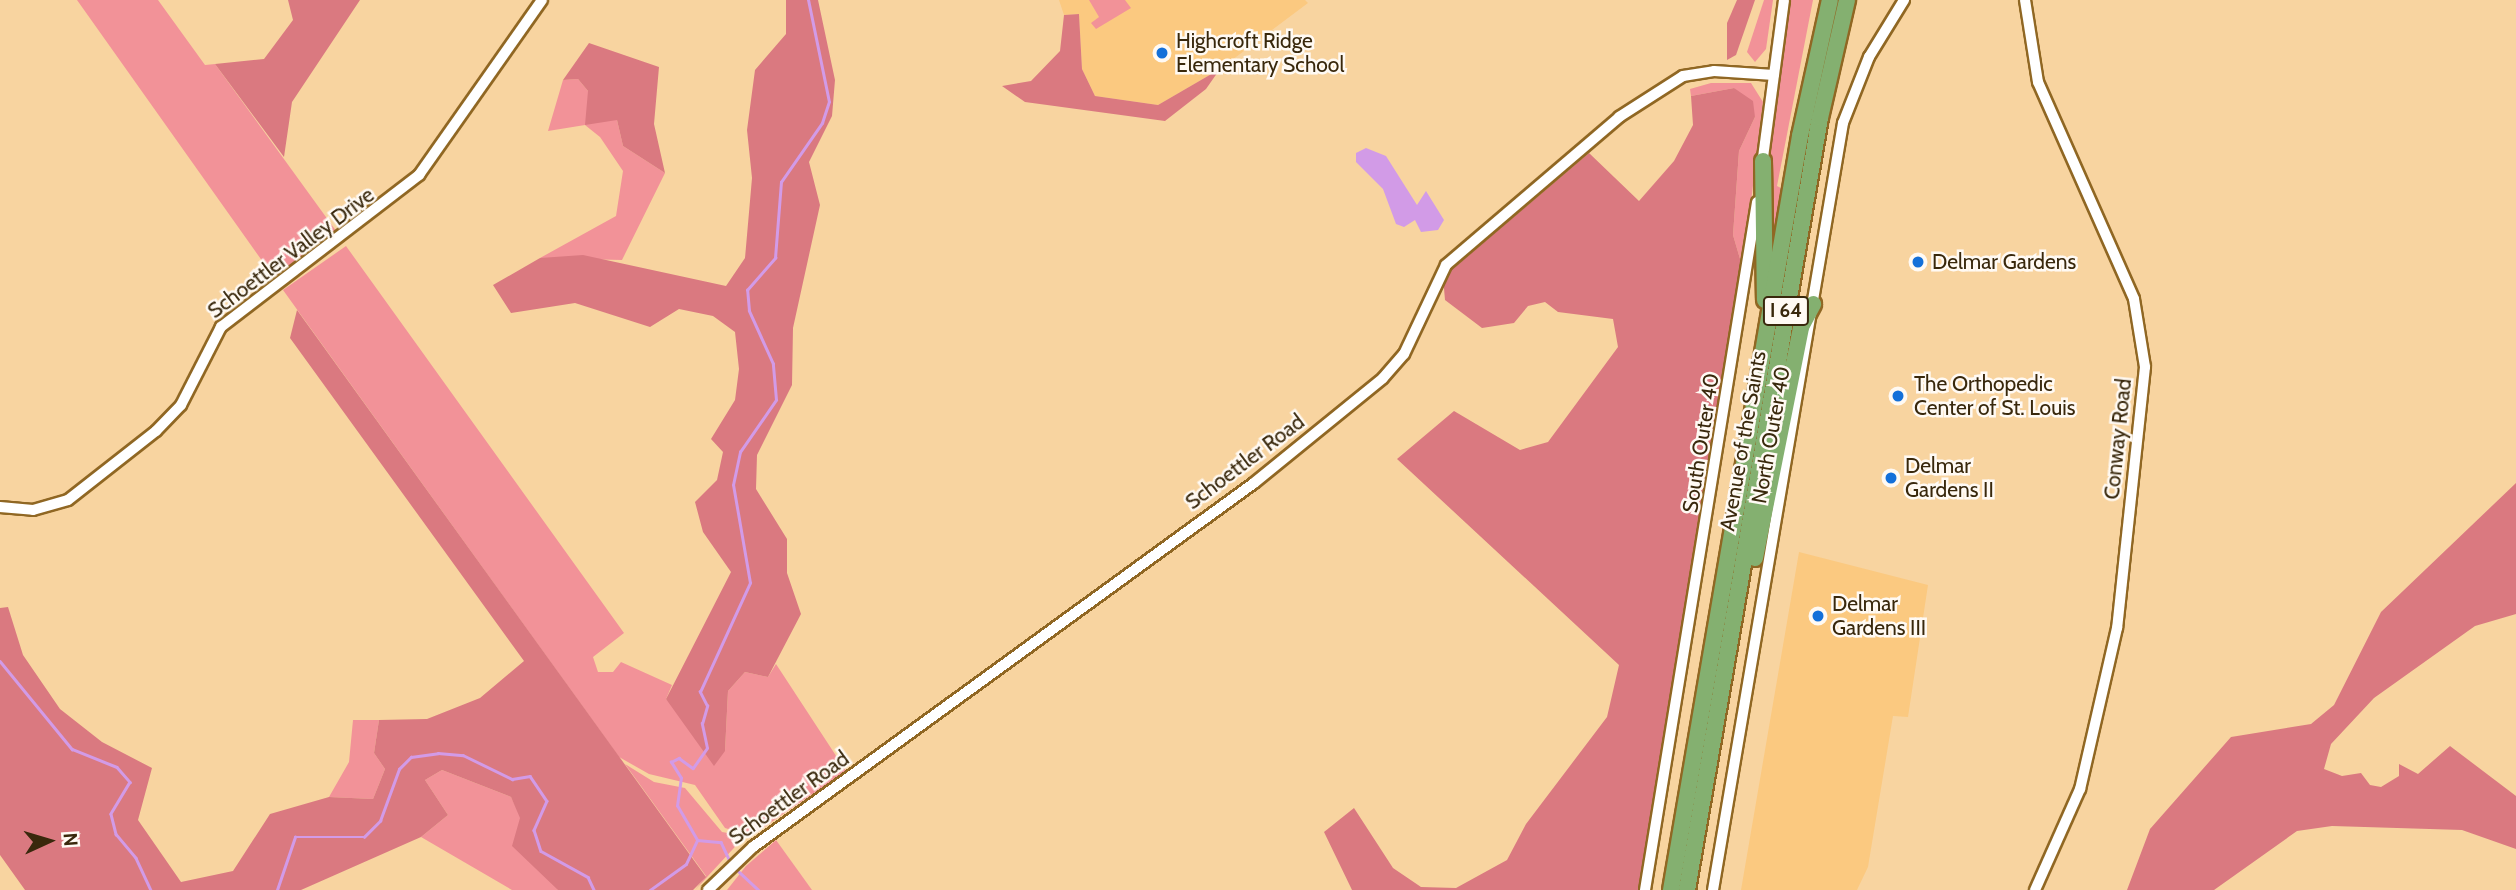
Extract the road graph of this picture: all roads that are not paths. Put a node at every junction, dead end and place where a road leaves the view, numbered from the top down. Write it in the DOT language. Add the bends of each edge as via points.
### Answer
graph roads {
  1 [pos="542,0"];
  2 [pos="1784,0"];
  3 [pos="1830,0"];
  4 [pos="1847,0"];
  5 [pos="1904,0"];
  6 [pos="2025,0"];
  7 [pos="1774,75"];
  8 [pos="1763,161"];
  9 [pos="1813,304"];
  10 [pos="1766,334"];
  11 [pos="0,507"];
  12 [pos="1733,623"];
  13 [pos="710,887"];
  14 [pos="1645,890"];
  15 [pos="1671,890"];
  16 [pos="1687,890"];
  17 [pos="1713,890"];
  18 [pos="2035,890"];
  1 -- 11 [label="street, Schoettler Valley Drive" via="419,175 234,316 211,339 181,405 166,422 88,488 44,508"];
  2 -- 7 [label="street, South Outer 40"];
  3 -- 10 [label="highway, Avenue of the Saints / I 64"];
  4 -- 12 [label="highway, Avenue of the Saints / I 64" via="1820,118"];
  5 -- 9 [label="street, North Outer 40" via="1849,104"];
  6 -- 18 [label="street, Conway Road" via="2038,82 2134,299 2145,367 2114,641 2080,789"];
  7 -- 8 [label="street, South Outer 40"];
  7 -- 13 [label="street, Schoettler Road" via="1714,71 1683,76 1619,117 1446,265 1404,354 1382,378 1254,483 753,847"];
  8 -- 10 [label="highway"];
  8 -- 14 [label="street, South Outer 40"];
  9 -- 12 [label="highway" via="1801,327 1751,574"];
  9 -- 17 [label="street, North Outer 40"];
  10 -- 15 [label="highway, Avenue of the Saints / I 64"];
  12 -- 16 [label="highway, Avenue of the Saints / I 64"];
}
